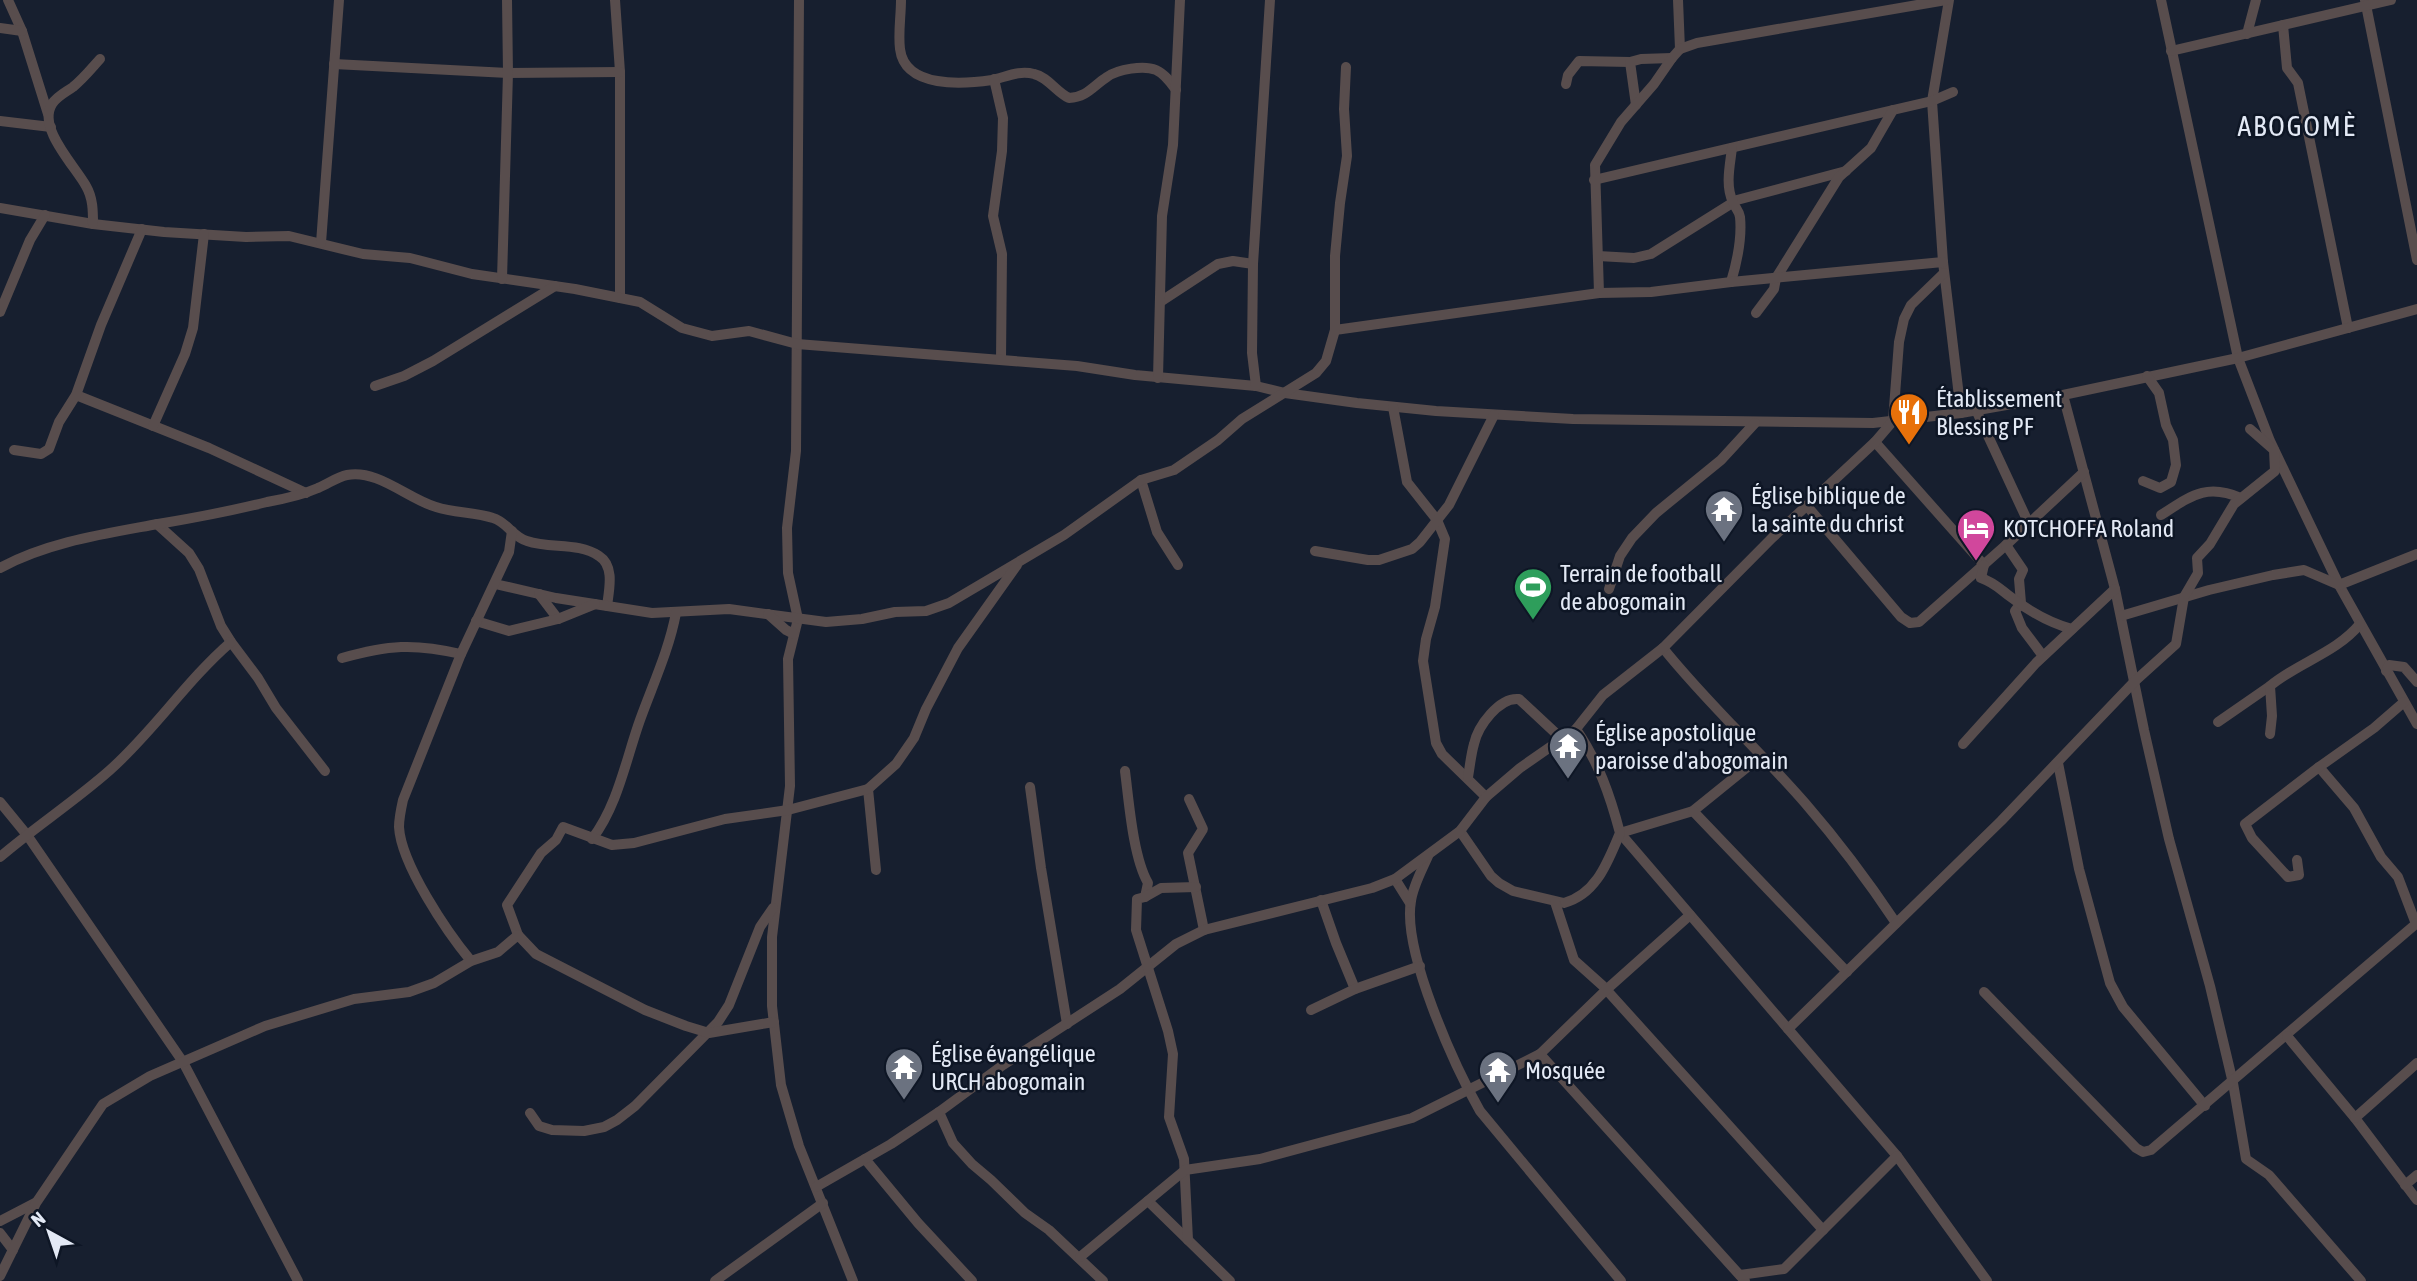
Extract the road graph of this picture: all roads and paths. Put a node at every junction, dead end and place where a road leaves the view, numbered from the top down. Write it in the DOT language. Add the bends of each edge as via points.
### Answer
graph roads {
  1 [pos="8,0"];
  2 [pos="339,0"];
  3 [pos="507,0"];
  4 [pos="615,0"];
  5 [pos="799,0"];
  6 [pos="901,0"];
  7 [pos="1180,0"];
  8 [pos="1270,0"];
  9 [pos="1678,0"];
  10 [pos="1947,0"];
  11 [pos="2161,0"];
  12 [pos="2256,0"];
  13 [pos="2391,0"];
  14 [pos="2365,3"];
  15 [pos="2283,25"];
  16 [pos="0,28"];
  17 [pos="22,31"];
  18 [pos="2247,33"];
  19 [pos="1680,49"];
  20 [pos="2171,51"];
  21 [pos="1672,58"];
  22 [pos="100,59"];
  23 [pos="1630,62"];
  24 [pos="334,64"];
  25 [pos="1346,67"];
  26 [pos="620,72"];
  27 [pos="508,73"];
  28 [pos="993,79"];
  29 [pos="1566,84"];
  30 [pos="1176,90"];
  31 [pos="1953,92"];
  32 [pos="1932,100"];
  33 [pos="1636,105"];
  34 [pos="1893,110"];
  35 [pos="48,114"];
  36 [pos="0,121"];
  37 [pos="51,127"];
  38 [pos="1732,148"];
  39 [pos="1846,171"];
  40 [pos="1594,180"];
  41 [pos="1733,202"];
  42 [pos="0,208"];
  43 [pos="45,215"];
  44 [pos="93,224"];
  45 [pos="142,229"];
  46 [pos="204,234"];
  47 [pos="321,243"];
  48 [pos="1598,256"];
  49 [pos="2417,260"];
  50 [pos="1253,264"];
  51 [pos="1944,267"];
  52 [pos="1776,278"];
  53 [pos="502,279"];
  54 [pos="1731,282"];
  55 [pos="555,286"];
  56 [pos="1599,293"];
  57 [pos="620,298"];
  58 [pos="1160,302"];
  59 [pos="1,309"];
  60 [pos="2417,309"];
  61 [pos="1756,313"];
  62 [pos="2348,328"];
  63 [pos="1335,330"];
  64 [pos="797,344"];
  65 [pos="2238,358"];
  66 [pos="1001,360"];
  67 [pos="2147,376"];
  68 [pos="1158,378"];
  69 [pos="375,386"];
  70 [pos="1256,386"];
  71 [pos="1285,393"];
  72 [pos="76,395"];
  73 [pos="2063,395"];
  74 [pos="1393,407"];
  75 [pos="1976,410"];
  76 [pos="1961,413"];
  77 [pos="1494,415"];
  78 [pos="1893,421"];
  79 [pos="1755,423"];
  80 [pos="153,426"];
  81 [pos="2250,429"];
  82 [pos="1875,442"];
  83 [pos="15,450"];
  84 [pos="2274,450"];
  85 [pos="2084,472"];
  86 [pos="1141,480"];
  87 [pos="2143,481"];
  88 [pos="306,493"];
  89 [pos="2241,498"];
  90 [pos="1807,506"];
  91 [pos="2161,515"];
  92 [pos="1437,520"];
  93 [pos="158,524"];
  94 [pos="2029,524"];
  95 [pos="512,531"];
  96 [pos="2007,545"];
  97 [pos="1315,551"];
  98 [pos="2417,554"];
  99 [pos="1019,562"];
  100 [pos="1178,565"];
  101 [pos="1984,565"];
  102 [pos="0,568"];
  103 [pos="495,584"];
  104 [pos="2339,585"];
  105 [pos="1609,589"];
  106 [pos="2116,589"];
  107 [pos="539,594"];
  108 [pos="2184,597"];
  109 [pos="2021,603"];
  110 [pos="596,604"];
  111 [pos="607,606"];
  112 [pos="676,612"];
  113 [pos="768,614"];
  114 [pos="2121,616"];
  115 [pos="558,619"];
  116 [pos="798,619"];
  117 [pos="476,621"];
  118 [pos="2360,624"];
  119 [pos="2071,629"];
  120 [pos="794,634"];
  121 [pos="231,642"];
  122 [pos="1663,648"];
  123 [pos="461,654"];
  124 [pos="2043,656"];
  125 [pos="342,657"];
  126 [pos="2386,671"];
  127 [pos="2135,681"];
  128 [pos="2417,682"];
  129 [pos="2270,686"];
  130 [pos="2404,702"];
  131 [pos="2218,722"];
  132 [pos="2417,724"];
  133 [pos="1576,729"];
  134 [pos="2270,734"];
  135 [pos="1563,740"];
  136 [pos="1963,744"];
  137 [pos="1761,757"];
  138 [pos="2058,763"];
  139 [pos="2319,767"];
  140 [pos="325,771"];
  141 [pos="1125,771"];
  142 [pos="1468,777"];
  143 [pos="1030,787"];
  144 [pos="868,789"];
  145 [pos="1486,797"];
  146 [pos="1188,799"];
  147 [pos="0,802"];
  148 [pos="788,810"];
  149 [pos="1693,811"];
  150 [pos="1460,831"];
  151 [pos="1620,833"];
  152 [pos="27,835"];
  153 [pos="592,839"];
  154 [pos="1429,855"];
  155 [pos="0,857"];
  156 [pos="2297,860"];
  157 [pos="876,870"];
  158 [pos="1395,879"];
  159 [pos="1196,887"];
  160 [pos="1146,897"];
  161 [pos="1321,900"];
  162 [pos="1555,902"];
  163 [pos="1410,903"];
  164 [pos="775,904"];
  165 [pos="1690,915"];
  166 [pos="1896,923"];
  167 [pos="2417,924"];
  168 [pos="1204,930"];
  169 [pos="518,935"];
  170 [pos="471,961"];
  171 [pos="1420,966"];
  172 [pos="1146,967"];
  173 [pos="1847,972"];
  174 [pos="1355,989"];
  175 [pos="1606,990"];
  176 [pos="1984,992"];
  177 [pos="1311,1010"];
  178 [pos="774,1022"];
  179 [pos="1067,1024"];
  180 [pos="1788,1030"];
  181 [pos="709,1033"];
  182 [pos="2287,1035"];
  183 [pos="1540,1054"];
  184 [pos="184,1062"];
  185 [pos="2417,1063"];
  186 [pos="2233,1083"];
  187 [pos="1469,1091"];
  188 [pos="2205,1107"];
  189 [pos="939,1112"];
  190 [pos="530,1113"];
  191 [pos="2355,1118"];
  192 [pos="1897,1156"];
  193 [pos="865,1159"];
  194 [pos="1185,1170"];
  195 [pos="2417,1175"];
  196 [pos="2405,1185"];
  197 [pos="816,1187"];
  198 [pos="1148,1200"];
  199 [pos="2417,1200"];
  200 [pos="36,1203"];
  201 [pos="823,1203"];
  202 [pos="0,1221"];
  203 [pos="1823,1230"];
  204 [pos="0,1233"];
  205 [pos="1188,1240"];
  206 [pos="12,1250"];
  207 [pos="1080,1257"];
  208 [pos="1784,1269"];
  209 [pos="0,1276"];
  210 [pos="1743,1278"];
  211 [pos="297,1281"];
  212 [pos="715,1281"];
  213 [pos="853,1281"];
  214 [pos="972,1281"];
  215 [pos="1103,1281"];
  216 [pos="1230,1281"];
  217 [pos="1621,1281"];
  218 [pos="1772,1281"];
  219 [pos="1987,1281"];
  220 [pos="2361,1281"];
  1 -- 17 [label="street"];
  2 -- 24 [label="street"];
  3 -- 27 [label="street"];
  4 -- 26 [label="street"];
  5 -- 64 [label="street"];
  6 -- 28 [label="street" via="900,51 918,74 952,85"];
  7 -- 30 [label="street"];
  8 -- 50 [label="street"];
  9 -- 19 [label="street"];
  10 -- 19 [label="street"];
  10 -- 32 [label="street"];
  11 -- 20 [label="street"];
  12 -- 18 [label="street"];
  13 -- 14 [label="street"];
  14 -- 15 [label="street"];
  14 -- 49 [label="street"];
  15 -- 18 [label="street"];
  15 -- 62 [label="street" via="2287,68 2298,83"];
  16 -- 17 [label="street"];
  17 -- 35 [label="street"];
  18 -- 20 [label="street"];
  19 -- 21 [label="street"];
  20 -- 65 [label="street"];
  21 -- 23 [label="street"];
  21 -- 33 [label="street"];
  22 -- 35 [label="street" via="56,99"];
  23 -- 29 [label="street" via="1579,61"];
  23 -- 33 [label="street"];
  24 -- 27 [label="street"];
  24 -- 47 [label="street"];
  25 -- 63 [label="street" via="1347,156 1335,256"];
  26 -- 27 [label="street"];
  26 -- 57 [label="street"];
  27 -- 53 [label="street"];
  28 -- 30 [label="street" via="1037,74 1069,98 1089,93 1111,74 1141,68 1156,70"];
  28 -- 66 [label="street" via="1003,118 993,216 1002,254"];
  30 -- 58 [label="street"];
  31 -- 32 [label="street"];
  32 -- 34 [label="street"];
  32 -- 51 [label="street"];
  33 -- 40 [label="street" via="1601,152"];
  34 -- 38 [label="street"];
  34 -- 39 [label="street" via="1871,148"];
  35 -- 37 [label="street"];
  36 -- 37 [label="street"];
  37 -- 44 [label="street" via="87,187"];
  38 -- 40 [label="street"];
  38 -- 41 [label="street" via="1729,184"];
  39 -- 41 [label="street"];
  39 -- 52 [label="street"];
  40 -- 48 [label="street"];
  41 -- 48 [label="street" via="1651,254"];
  41 -- 54 [label="street" via="1740,220"];
  42 -- 43 [label="street"];
  43 -- 44 [label="street"];
  43 -- 59 [label="street"];
  44 -- 45 [label="street"];
  45 -- 46 [label="street"];
  45 -- 72 [label="street"];
  46 -- 47 [label="street" via="289,236"];
  46 -- 80 [label="street" via="185,355"];
  47 -- 53 [label="street"];
  48 -- 56 [label="street"];
  50 -- 58 [label="street" via="1218,264"];
  50 -- 70 [label="street"];
  51 -- 52 [label="street"];
  51 -- 76 [label="street"];
  51 -- 78 [label="street" via="1911,305 1905,319"];
  52 -- 54 [label="street"];
  52 -- 61 [label="street" via="1774,289"];
  53 -- 55 [label="street"];
  54 -- 56 [label="street"];
  55 -- 57 [label="street"];
  55 -- 69 [label="street" via="423,366"];
  56 -- 63 [label="street"];
  57 -- 64 [label="street" via="640,302 681,328 712,336 749,331"];
  58 -- 68 [label="street"];
  60 -- 62 [label="street"];
  62 -- 65 [label="street"];
  63 -- 71 [label="street" via="1326,362"];
  64 -- 66 [label="street"];
  64 -- 116 [label="street" via="796,451 787,528 788,573"];
  65 -- 67 [label="street"];
  65 -- 84 [label="street"];
  66 -- 68 [label="street"];
  67 -- 73 [label="street"];
  67 -- 87 [label="street" via="2159,393 2176,465 2171,482 2160,488"];
  68 -- 70 [label="street"];
  70 -- 71 [label="street"];
  71 -- 74 [label="street"];
  71 -- 86 [label="street" via="1174,470"];
  72 -- 80 [label="street"];
  72 -- 83 [label="street" via="46,452"];
  73 -- 75 [label="street"];
  73 -- 85 [label="street"];
  74 -- 77 [label="street"];
  74 -- 92 [label="street" via="1407,482"];
  75 -- 76 [label="street"];
  75 -- 94 [label="street"];
  76 -- 78 [label="street"];
  77 -- 79 [label="street"];
  77 -- 92 [label="street" via="1457,491"];
  78 -- 79 [label="street"];
  78 -- 82 [label="street"];
  79 -- 105 [label="street" via="1721,460 1632,538 1620,556"];
  80 -- 88 [label="street"];
  81 -- 84 [label="street"];
  82 -- 90 [label="street"];
  82 -- 101 [label="street"];
  84 -- 89 [label="street" via="2275,471"];
  84 -- 104 [label="street"];
  85 -- 94 [label="street"];
  85 -- 106 [label="street"];
  86 -- 99 [label="street" via="1064,536"];
  86 -- 100 [label="street" via="1157,532"];
  88 -- 93 [label="street"];
  88 -- 95 [label="street" via="348,475 366,476 433,507 491,517"];
  89 -- 91 [label="street" via="2206,490"];
  89 -- 108 [label="street" via="2197,558 2198,573"];
  90 -- 101 [label="street" via="1910,623 1919,622"];
  90 -- 122 [label="street"];
  92 -- 97 [label="street" via="1412,549 1379,560"];
  92 -- 142 [label="street" via="1445,539 1444,559 1423,661 1436,743"];
  93 -- 102 [label="street" via="49,547"];
  93 -- 121 [label="street" via="199,569"];
  94 -- 96 [label="street"];
  95 -- 103 [label="street" via="509,552"];
  95 -- 111 [label="street" via="530,542 599,556 610,575"];
  96 -- 101 [label="street"];
  96 -- 109 [label="street" via="2023,570"];
  98 -- 104 [label="street"];
  99 -- 116 [label="street" via="926,611 826,622"];
  99 -- 144 [label="street" via="958,648 914,738 896,764"];
  101 -- 109 [label="street" via="1981,578"];
  103 -- 107 [label="street"];
  103 -- 117 [label="street"];
  104 -- 108 [label="street" via="2304,570"];
  104 -- 118 [label="street"];
  106 -- 114 [label="street"];
  106 -- 119 [label="street"];
  107 -- 110 [label="street"];
  107 -- 115 [label="street"];
  108 -- 114 [label="street"];
  108 -- 127 [label="street" via="2176,644"];
  109 -- 119 [label="street"];
  109 -- 124 [label="street" via="2015,611 2022,628"];
  110 -- 111 [label="street"];
  110 -- 115 [label="street"];
  111 -- 112 [label="street"];
  112 -- 113 [label="street" via="729,609"];
  112 -- 153 [label="street" via="613,801"];
  113 -- 116 [label="street"];
  113 -- 120 [label="street"];
  114 -- 127 [label="street"];
  115 -- 117 [label="street" via="509,631"];
  116 -- 120 [label="street"];
  117 -- 123 [label="street"];
  118 -- 126 [label="street"];
  118 -- 129 [label="street" via="2348,639"];
  119 -- 124 [label="street"];
  120 -- 148 [label="street" via="787,681"];
  121 -- 140 [label="street"];
  121 -- 152 [label="street" via="109,771"];
  122 -- 133 [label="street" via="1603,695"];
  122 -- 137 [label="street"];
  123 -- 125 [label="street" via="399,646"];
  123 -- 170 [label="street" via="403,800 399,826 415,875"];
  124 -- 136 [label="street"];
  126 -- 128 [label="street" via="2389,665 2404,667"];
  126 -- 130 [label="street"];
  127 -- 138 [label="street"];
  127 -- 186 [label="street" via="2169,839"];
  129 -- 131 [label="street"];
  129 -- 134 [label="street"];
  130 -- 132 [label="street"];
  130 -- 139 [label="street"];
  133 -- 135 [label="street"];
  133 -- 151 [label="street" via="1603,777"];
  135 -- 142 [label="street" via="1529,707 1512,698 1500,704 1474,741"];
  135 -- 145 [label="street"];
  137 -- 149 [label="street"];
  137 -- 166 [label="street" via="1854,862"];
  138 -- 166 [label="street"];
  138 -- 188 [label="street" via="2079,869 2110,983 2123,1007"];
  139 -- 156 [label="street" via="2245,824 2288,877 2300,875"];
  139 -- 167 [label="street" via="2354,808 2381,857 2398,877"];
  141 -- 160 [label="street" via="1131,820 1148,883"];
  142 -- 145 [label="street"];
  143 -- 179 [label="street"];
  144 -- 148 [label="street"];
  144 -- 157 [label="street"];
  145 -- 150 [label="street"];
  146 -- 159 [label="street" via="1203,829 1188,853"];
  147 -- 152 [label="street"];
  148 -- 153 [label="street" via="725,819 634,843 612,845"];
  148 -- 164 [label="street"];
  149 -- 151 [label="street"];
  149 -- 173 [label="street"];
  150 -- 154 [label="street"];
  150 -- 162 [label="street" via="1499,883"];
  151 -- 162 [label="street" via="1602,875 1590,888 1572,901"];
  151 -- 165 [label="street"];
  152 -- 155 [label="street"];
  152 -- 184 [label="street"];
  153 -- 169 [label="street" via="563,827 541,853 507,905"];
  154 -- 158 [label="street"];
  154 -- 163 [label="street"];
  158 -- 161 [label="street"];
  158 -- 163 [label="street"];
  159 -- 160 [label="street" via="1161,888"];
  159 -- 168 [label="street"];
  160 -- 172 [label="street" via="1137,899 1136,930"];
  161 -- 168 [label="street"];
  161 -- 174 [label="street"];
  162 -- 175 [label="street" via="1574,960"];
  163 -- 171 [label="street" via="1412,939"];
  164 -- 178 [label="street"];
  164 -- 181 [label="street" via="760,927 729,1005"];
  165 -- 175 [label="street"];
  165 -- 180 [label="street"];
  166 -- 173 [label="street"];
  167 -- 182 [label="street"];
  168 -- 172 [label="street"];
  169 -- 170 [label="street" via="498,952"];
  169 -- 181 [label="street" via="536,954 645,1010"];
  170 -- 184 [label="street" via="409,992 354,999 265,1026"];
  171 -- 174 [label="street"];
  171 -- 187 [label="street"];
  172 -- 179 [label="street"];
  172 -- 194 [label="street" via="1173,1054 1169,1117"];
  173 -- 180 [label="street"];
  174 -- 177 [label="street"];
  175 -- 183 [label="street"];
  175 -- 203 [label="street"];
  176 -- 188 [label="street" via="2143,1152"];
  178 -- 181 [label="street"];
  178 -- 197 [label="street" via="781,1085"];
  179 -- 189 [label="street"];
  180 -- 192 [label="street"];
  181 -- 190 [label="street" via="635,1106 604,1127 552,1130 539,1126"];
  182 -- 186 [label="street"];
  182 -- 191 [label="street"];
  183 -- 187 [label="street"];
  183 -- 210 [label="street"];
  184 -- 200 [label="street" via="103,1104"];
  184 -- 211 [label="street"];
  185 -- 191 [label="street"];
  186 -- 188 [label="street"];
  186 -- 220 [label="street" via="2246,1160 2269,1175"];
  187 -- 194 [label="street" via="1412,1118 1260,1159"];
  187 -- 217 [label="street" via="1480,1111"];
  189 -- 193 [label="street"];
  189 -- 207 [label="street" via="953,1143 972,1164"];
  191 -- 196 [label="street"];
  192 -- 203 [label="street"];
  192 -- 219 [label="street"];
  193 -- 197 [label="street"];
  193 -- 214 [label="street"];
  194 -- 198 [label="street"];
  194 -- 205 [label="street"];
  195 -- 196 [label="street"];
  196 -- 199 [label="street"];
  197 -- 201 [label="street"];
  198 -- 205 [label="street"];
  198 -- 207 [label="street"];
  200 -- 202 [label="street"];
  200 -- 206 [label="street"];
  201 -- 212 [label="street"];
  201 -- 213 [label="street"];
  203 -- 208 [label="street"];
  204 -- 206 [label="street"];
  205 -- 216 [label="street"];
  206 -- 209 [label="street"];
  207 -- 215 [label="street"];
  208 -- 210 [label="street"];
  208 -- 218 [label="street"];
}
